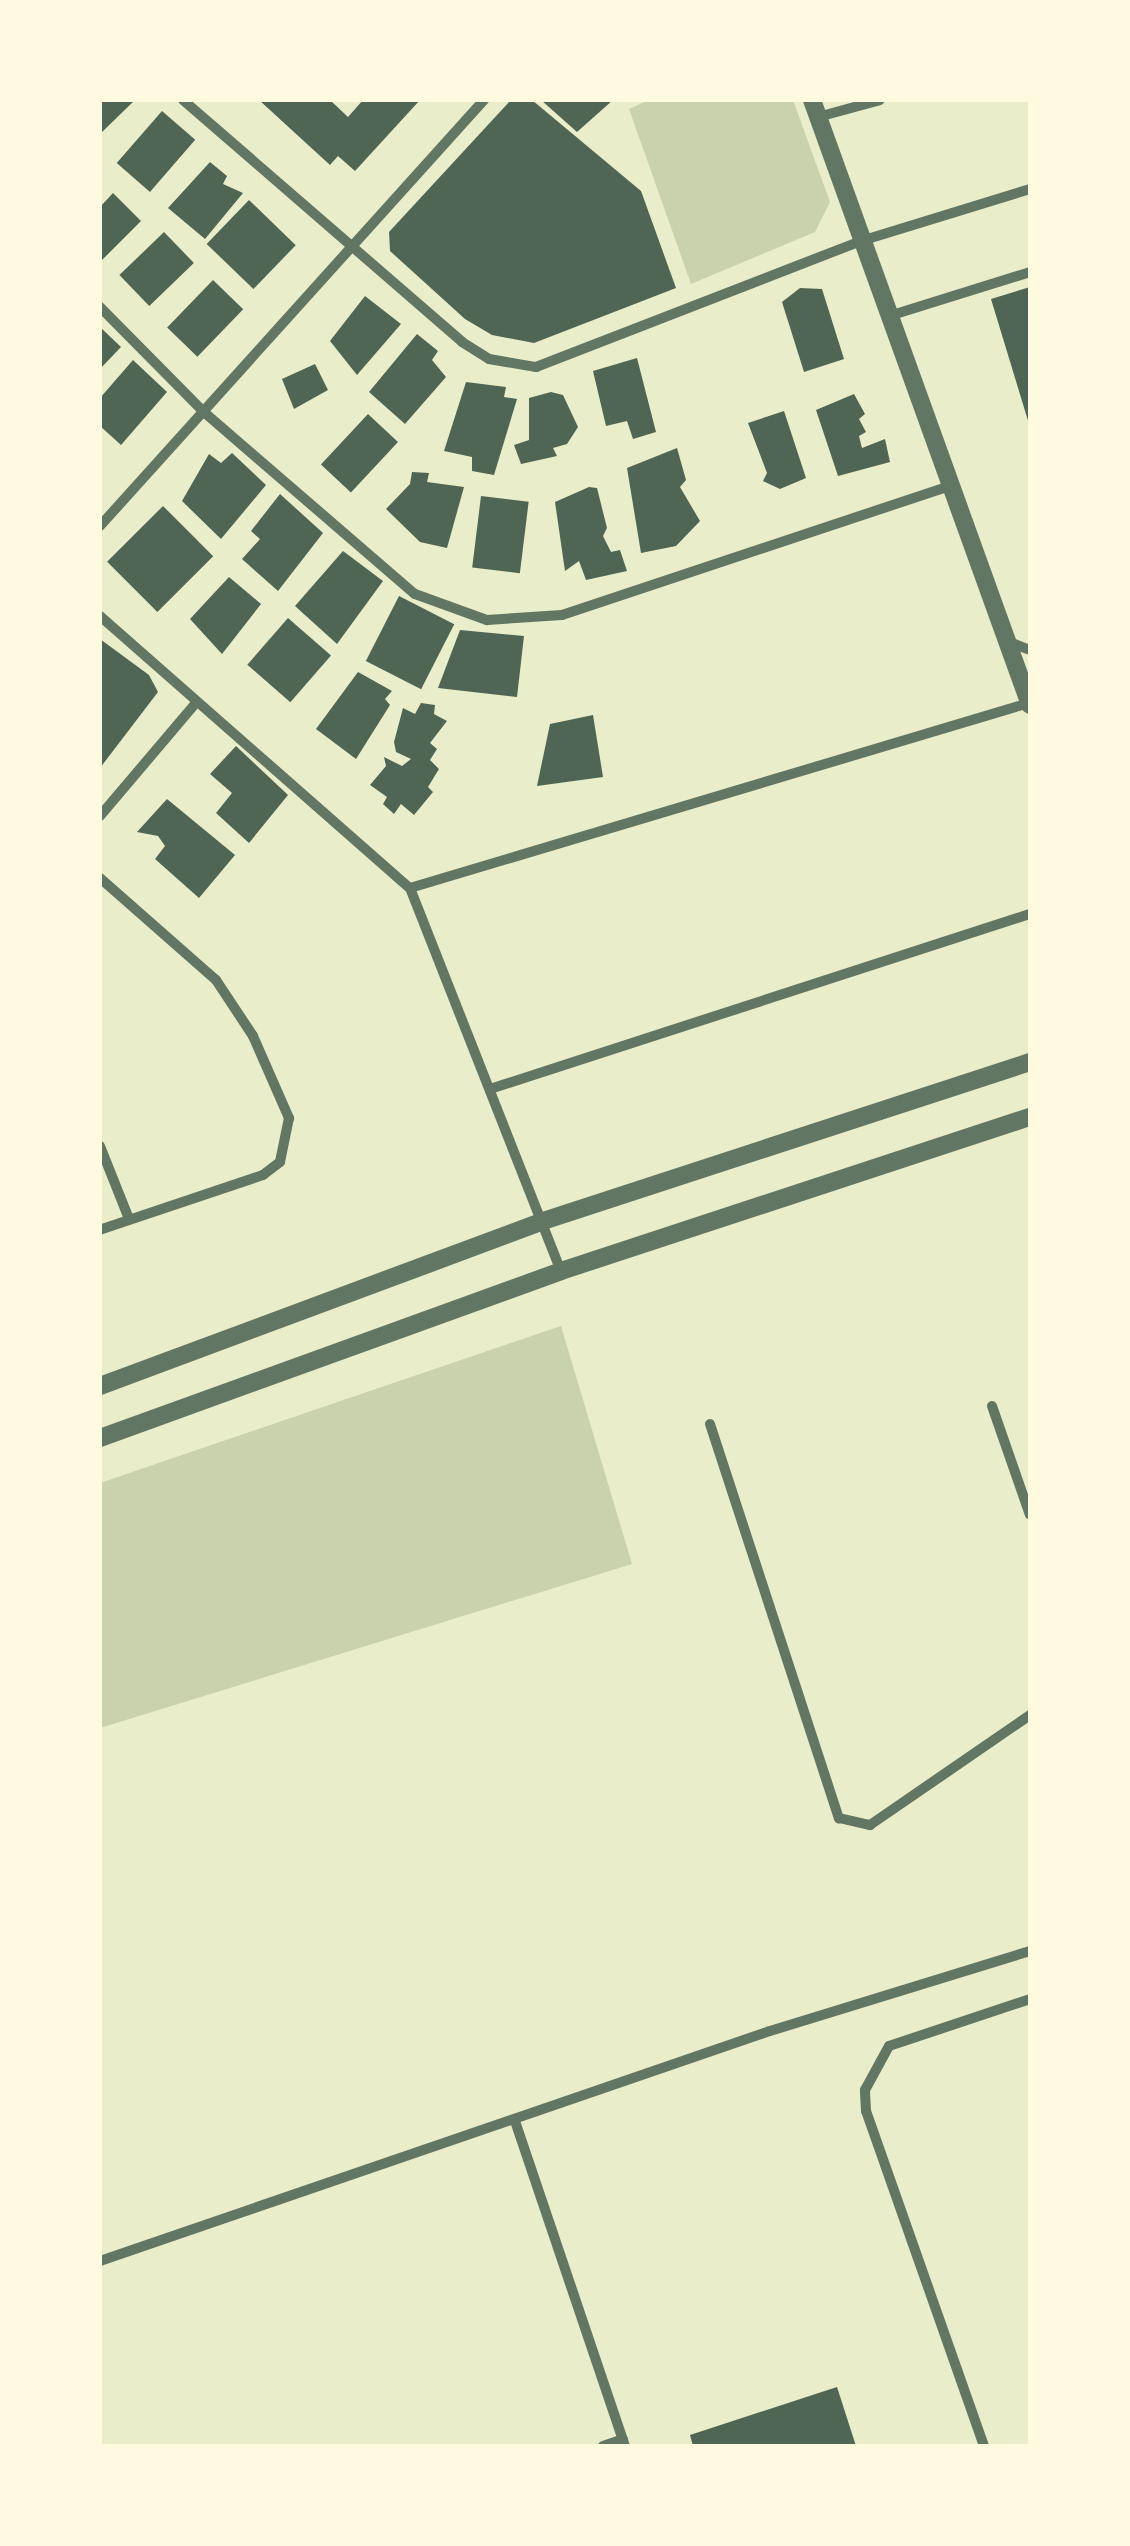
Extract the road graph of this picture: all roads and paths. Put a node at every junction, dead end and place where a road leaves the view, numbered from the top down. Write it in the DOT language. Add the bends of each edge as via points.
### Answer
graph roads {
  1 [pos="183,100"];
  2 [pos="465,100"];
  3 [pos="880,100"];
  4 [pos="480,104"];
  5 [pos="815,108"];
  6 [pos="1030,189"];
  7 [pos="861,241"];
  8 [pos="349,250"];
  9 [pos="1030,272"];
  10 [pos="100,306"];
  11 [pos="888,316"];
  12 [pos="205,413"];
  13 [pos="949,486"];
  14 [pos="100,526"];
  15 [pos="100,616"];
  16 [pos="1021,647"];
  17 [pos="195,704"];
  18 [pos="1030,704"];
  19 [pos="100,816"];
  20 [pos="100,878"];
  21 [pos="410,888"];
  22 [pos="1030,914"];
  23 [pos="1030,1062"];
  24 [pos="490,1089"];
  25 [pos="1030,1117"];
  26 [pos="100,1146"];
  27 [pos="129,1219"];
  28 [pos="540,1222"];
  29 [pos="100,1230"];
  30 [pos="561,1271"];
  31 [pos="100,1386"];
  32 [pos="992,1406"];
  33 [pos="710,1424"];
  34 [pos="100,1438"];
  35 [pos="1030,1515"];
  36 [pos="1030,1715"];
  37 [pos="1030,1950"];
  38 [pos="1030,1999"];
  39 [pos="516,2124"];
  40 [pos="100,2261"];
  41 [pos="624,2442"];
  42 [pos="604,2446"];
  43 [pos="984,2446"];
  1 -- 8 [label="street"];
  2 -- 4 [label="street"];
  3 -- 5 [label="street"];
  4 -- 8 [label="street"];
  5 -- 7 [label="street"];
  6 -- 7 [label="street"];
  7 -- 8 [label="street" via="536,367 489,359"];
  7 -- 11 [label="street"];
  8 -- 12 [label="street"];
  9 -- 11 [label="street"];
  10 -- 12 [label="street"];
  11 -- 13 [label="street"];
  12 -- 13 [label="street" via="416,594 486,620 562,615"];
  12 -- 14 [label="street"];
  13 -- 16 [label="street"];
  15 -- 17 [label="street"];
  16 -- 18 [label="street"];
  17 -- 19 [label="street"];
  17 -- 21 [label="street"];
  18 -- 21 [label="street"];
  20 -- 27 [label="street" via="216,980 253,1036 289,1118 280,1162 263,1175"];
  21 -- 24 [label="street"];
  22 -- 24 [label="street"];
  23 -- 28 [label="street"];
  24 -- 28 [label="street"];
  25 -- 30 [label="street"];
  26 -- 27 [label="street"];
  27 -- 29 [label="street"];
  28 -- 30 [label="street"];
  28 -- 31 [label="street"];
  30 -- 34 [label="street"];
  32 -- 35 [label="street"];
  33 -- 36 [label="street" via="839,1818 870,1825"];
  37 -- 39 [label="street" via="770,2032"];
  38 -- 43 [label="street" via="889,2046 864,2090"];
  39 -- 40 [label="street"];
  39 -- 41 [label="street"];
  41 -- 42 [label="street"];
}
